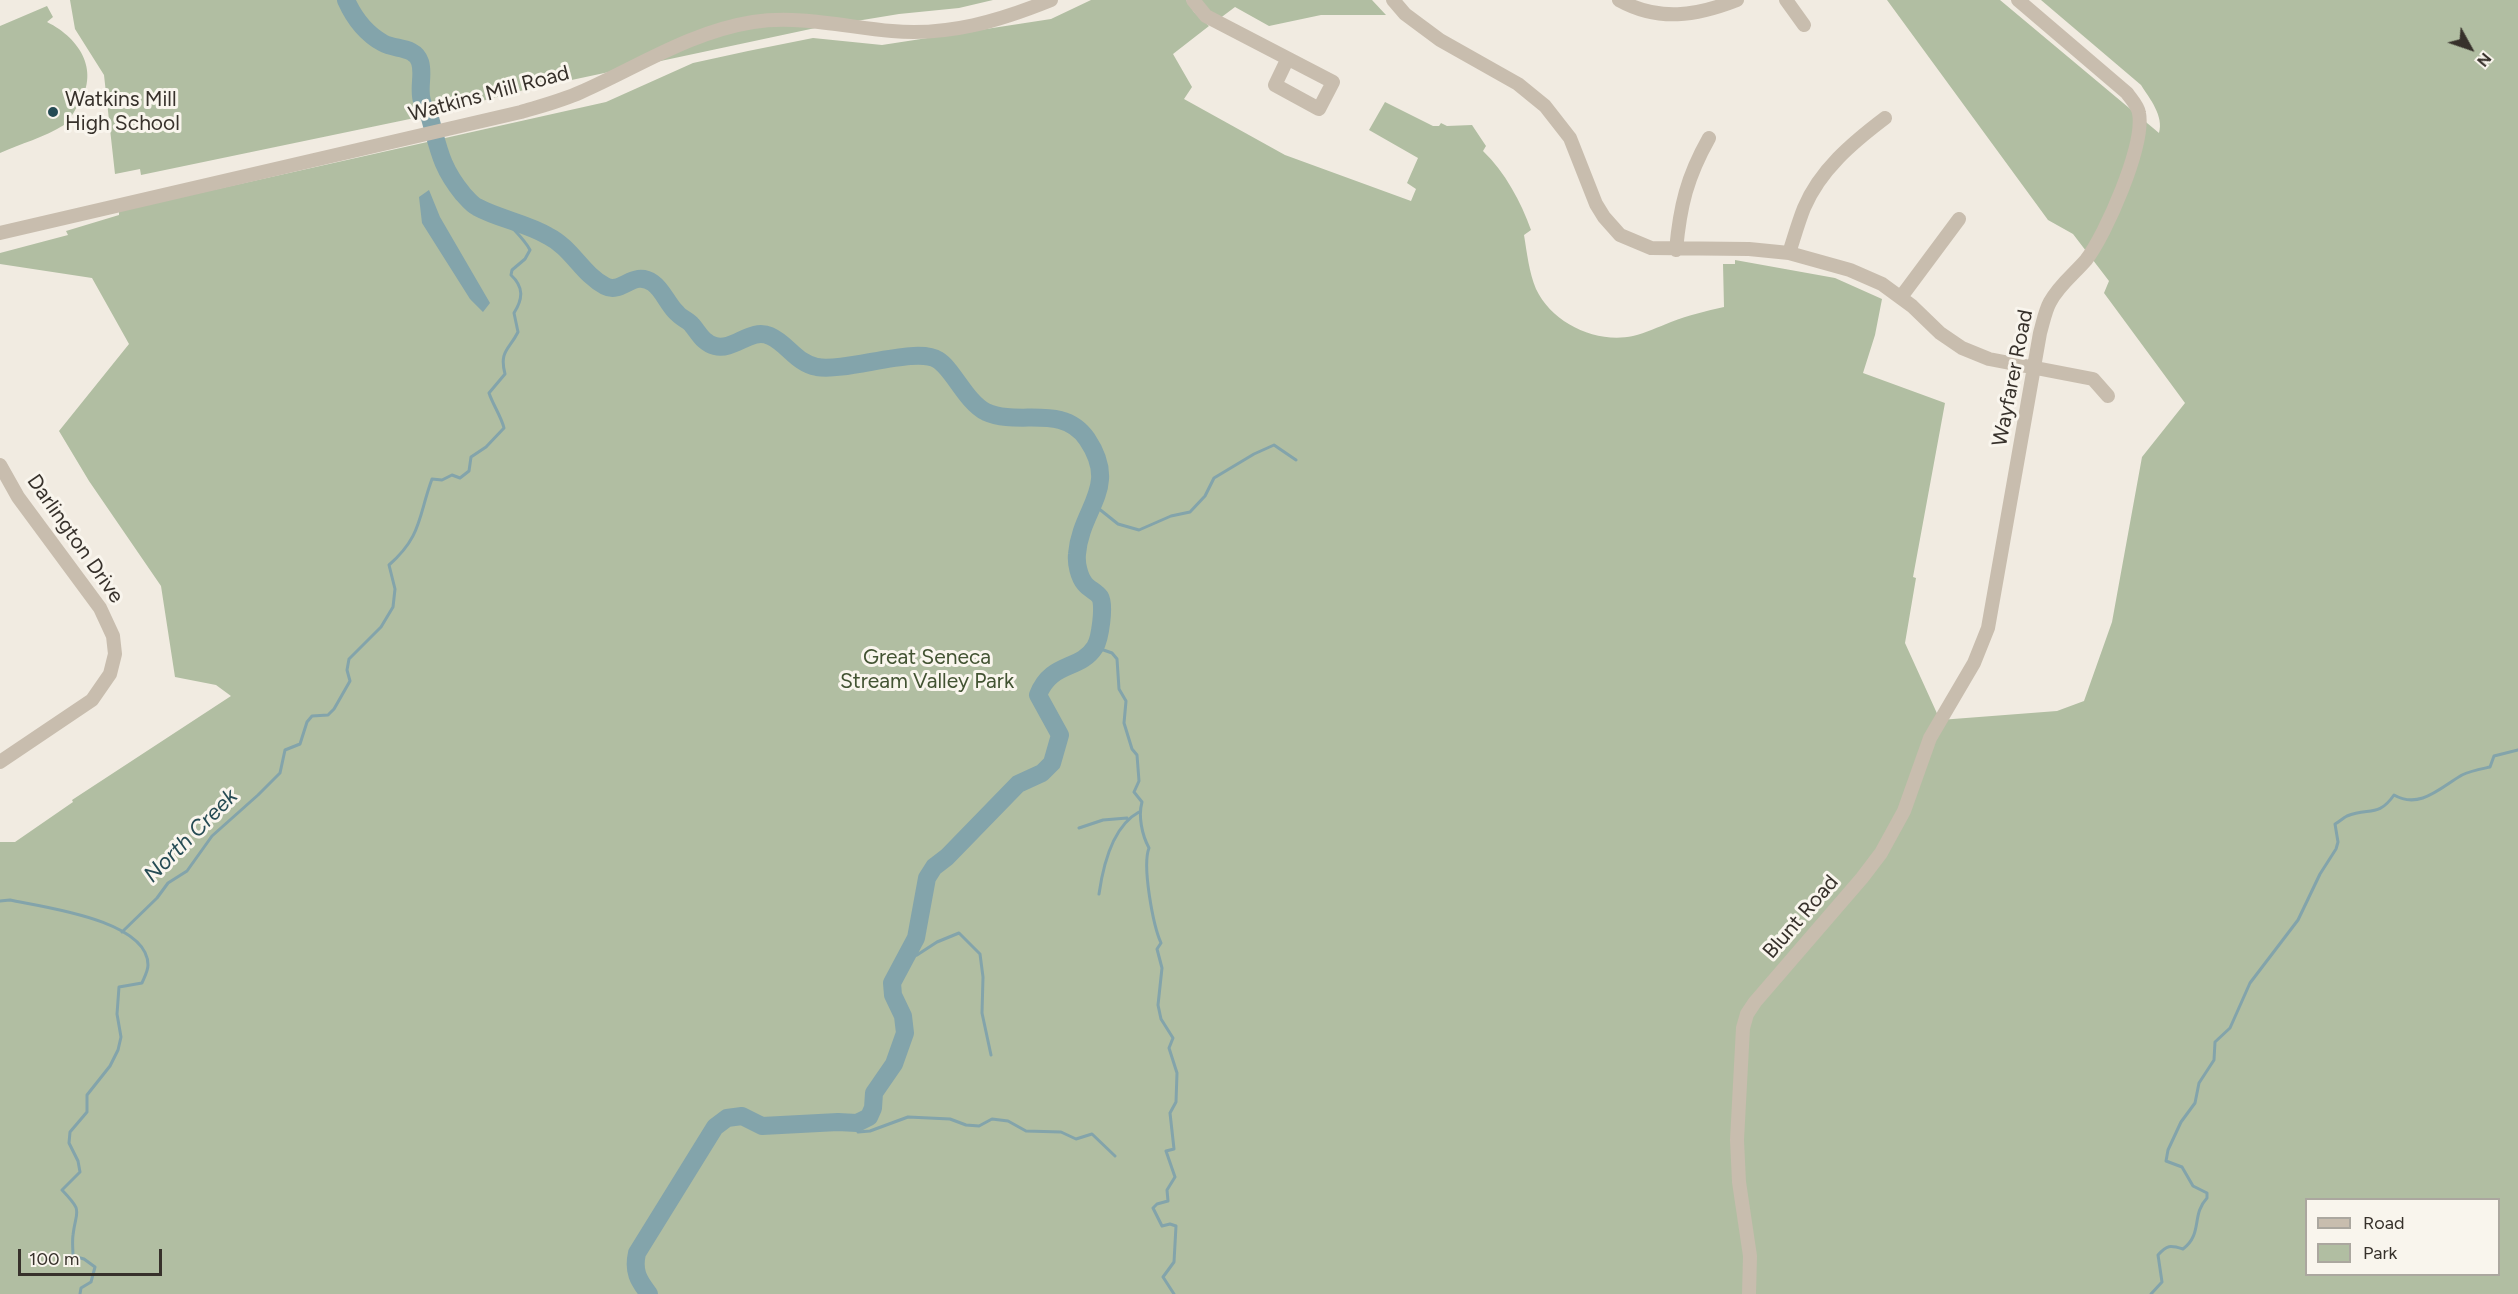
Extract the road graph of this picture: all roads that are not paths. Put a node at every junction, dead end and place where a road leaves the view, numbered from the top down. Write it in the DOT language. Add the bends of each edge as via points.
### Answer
graph roads {
  1 [pos="1051,0"];
  2 [pos="1193,0"];
  3 [pos="1393,0"];
  4 [pos="1619,0"];
  5 [pos="1737,0"];
  6 [pos="1786,0"];
  7 [pos="2018,0"];
  8 [pos="1804,24"];
  9 [pos="1287,60"];
  10 [pos="1885,118"];
  11 [pos="1709,138"];
  12 [pos="1959,219"];
  13 [pos="0,233"];
  14 [pos="1676,250"];
  15 [pos="1789,253"];
  16 [pos="1901,297"];
  17 [pos="2033,368"];
  18 [pos="2108,396"];
  19 [pos="0,465"];
  20 [pos="1995,590"];
  21 [pos="0,762"];
  22 [pos="1749,1294"];
  1 -- 13 [label="street, Watkins Mill Road" via="995,21 950,31 894,31 798,20 733,26 692,39 579,93 521,112"];
  2 -- 9 [label="street" via="1206,16"];
  3 -- 14 [label="street" via="1440,40 1518,84 1545,106 1570,138 1596,204 1620,235 1651,248"];
  4 -- 5 [label="street" via="1657,14 1673,15 1706,12"];
  6 -- 8 [label="street"];
  7 -- 17 [label="street, Wayfarer Road" via="2127,93 2139,111 2139,136 2120,192 2086,259 2049,303"];
  10 -- 15 [label="street" via="1853,142 1822,176 1804,208"];
  11 -- 14 [label="street" via="1685,189"];
  12 -- 16 [label="street"];
  14 -- 15 [label="street"];
  15 -- 16 [label="street" via="1850,270"];
  16 -- 17 [label="street" via="1962,348 1989,359"];
  17 -- 18 [label="street" via="2093,380"];
  17 -- 20 [label="street, Wayfarer Road"];
  19 -- 21 [label="street, Darlington Drive" via="18,497 100,608 113,636 115,654 110,674 92,700"];
  20 -- 22 [label="street, Blunt Road" via="1980,652 1930,738 1904,811 1881,853 1747,1014 1739,1080 1737,1162 1750,1256"];
}
